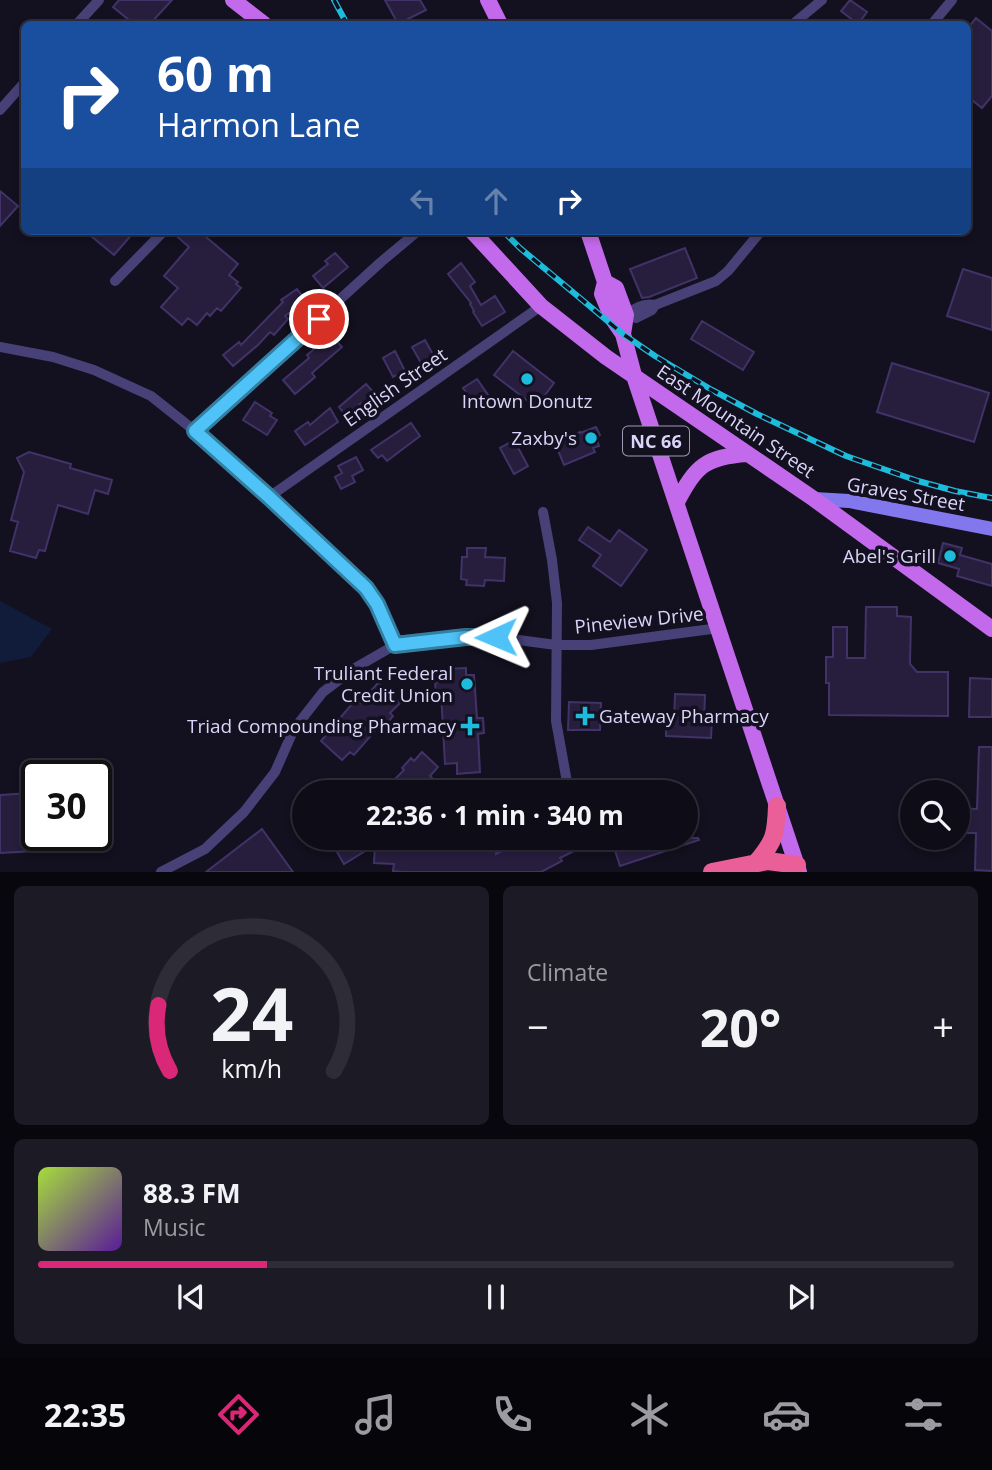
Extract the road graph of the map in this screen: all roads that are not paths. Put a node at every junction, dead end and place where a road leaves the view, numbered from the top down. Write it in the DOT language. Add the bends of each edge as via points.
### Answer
graph roads {
  1 [pos="99,0"];
  2 [pos="233,0"];
  3 [pos="488,0"];
  4 [pos="822,0"];
  5 [pos="952,0"];
  6 [pos="80,21"];
  7 [pos="260,21"];
  8 [pos="498,21"];
  9 [pos="797,21"];
  10 [pos="934,21"];
  11 [pos="21,86"];
  12 [pos="0,110"];
  13 [pos="160,235"];
  14 [pos="413,235"];
  15 [pos="476,235"];
  16 [pos="589,235"];
  17 [pos="758,235"];
  18 [pos="116,281"];
  19 [pos="605,282"];
  20 [pos="541,306"];
  21 [pos="626,316"];
  22 [pos="623,334"];
  23 [pos="0,347"];
  24 [pos="635,379"];
  25 [pos="195,431"];
  26 [pos="747,454"];
  27 [pos="269,497"];
  28 [pos="814,499"];
  29 [pos="677,502"];
  30 [pos="543,512"];
  31 [pos="992,529"];
  32 [pos="719,628"];
  33 [pos="992,629"];
  34 [pos="395,645"];
  35 [pos="556,645"];
  36 [pos="567,780"];
  37 [pos="778,806"];
  38 [pos="756,863"];
  39 [pos="793,869"];
  40 [pos="161,872"];
  41 [pos="712,872"];
  1 -- 6 [label="street"];
  2 -- 7 [label="main road"];
  3 -- 8 [label="main road"];
  4 -- 9 [label="street"];
  5 -- 10 [label="street"];
  11 -- 12 [label="street"];
  13 -- 18 [label="street"];
  14 -- 25 [label="street"];
  15 -- 20 [label="main road, East Mountain Street"];
  16 -- 19 [label="main road, NC 66"];
  17 -- 21 [label="street" via="716,281 655,305 636,318"];
  19 -- 21 [label="main road, NC 66" via="617,288"];
  19 -- 22 [label="main road, NC 66" via="602,294"];
  20 -- 24 [label="main road, East Mountain Street"];
  20 -- 27 [label="street, English Street"];
  21 -- 22 [label="main road, NC 66"];
  22 -- 24 [label="main road, NC 66"];
  23 -- 25 [label="street" via="94,370 151,396"];
  24 -- 26 [label="main road, East Mountain Street"];
  24 -- 29 [label="main road, NC 66"];
  25 -- 27 [label="street"];
  26 -- 28 [label="main road, East Mountain Street"];
  26 -- 29 [label="main road" via="705,464"];
  27 -- 34 [label="street" via="366,588"];
  28 -- 31 [label="street, Graves Street" via="849,501"];
  28 -- 33 [label="main road, East Mountain Street"];
  29 -- 32 [label="main road, NC 66"];
  30 -- 35 [label="street" via="557,603"];
  32 -- 35 [label="street, Pineview Drive" via="592,645"];
  32 -- 37 [label="main road, NC 66"];
  34 -- 35 [label="street, Pineview Drive" via="466,637"];
  34 -- 40 [label="street, Pineview Drive" via="323,692 294,729 275,772 244,812 205,849"];
  35 -- 36 [label="street" via="556,721"];
  37 -- 38 [label="highway" via="774,838"];
  37 -- 39 [label="main road, NC 66"];
  38 -- 39 [label="highway" via="768,861"];
  38 -- 41 [label="highway"];
}
